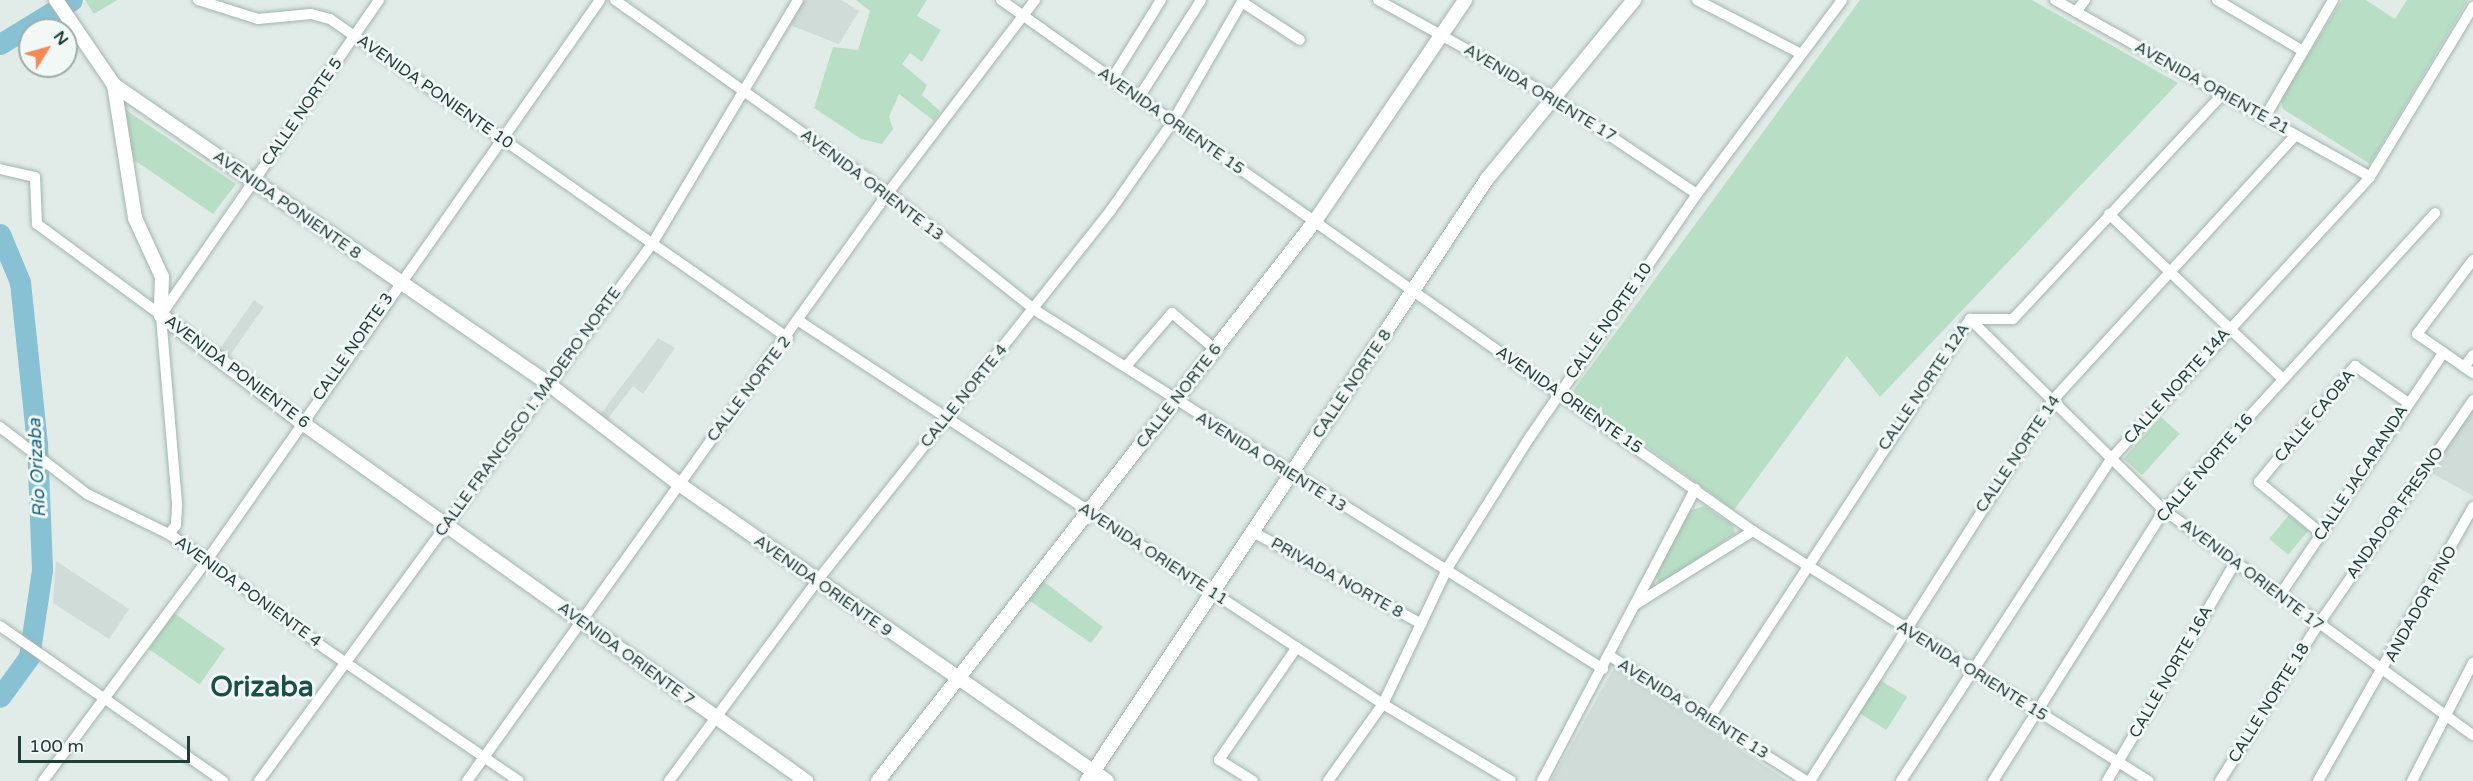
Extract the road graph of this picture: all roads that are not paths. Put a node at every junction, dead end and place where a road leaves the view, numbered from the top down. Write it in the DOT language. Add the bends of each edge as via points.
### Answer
graph roads {
  1 [pos="56,0"];
  2 [pos="198,0"];
  3 [pos="379,0"];
  4 [pos="600,0"];
  5 [pos="615,0"];
  6 [pos="798,0"];
  7 [pos="1000,0"];
  8 [pos="1035,0"];
  9 [pos="1161,0"];
  10 [pos="1201,0"];
  11 [pos="1378,0"];
  12 [pos="1465,0"];
  13 [pos="1634,0"];
  14 [pos="1697,0"];
  15 [pos="1842,0"];
  16 [pos="2055,0"];
  17 [pos="2085,0"];
  18 [pos="2217,0"];
  19 [pos="2333,0"];
  20 [pos="1243,1"];
  21 [pos="2473,7"];
  22 [pos="2076,12"];
  23 [pos="1024,17"];
  24 [pos="1445,36"];
  25 [pos="356,37"];
  26 [pos="1300,40"];
  27 [pos="2303,51"];
  28 [pos="1801,54"];
  29 [pos="1112,79"];
  30 [pos="114,85"];
  31 [pos="745,92"];
  32 [pos="2221,96"];
  33 [pos="1552,97"];
  34 [pos="1138,99"];
  35 [pos="2265,117"];
  36 [pos="1172,123"];
  37 [pos="2296,135"];
  38 [pos="503,138"];
  39 [pos="0,169"];
  40 [pos="2370,177"];
  41 [pos="253,180"];
  42 [pos="888,193"];
  43 [pos="1697,194"];
  44 [pos="2435,213"];
  45 [pos="2109,214"];
  46 [pos="1316,220"];
  47 [pos="652,244"];
  48 [pos="2473,260"];
  49 [pos="2168,273"];
  50 [pos="162,277"];
  51 [pos="181,282"];
  52 [pos="397,284"];
  53 [pos="1415,292"];
  54 [pos="1035,310"];
  55 [pos="161,315"];
  56 [pos="1970,319"];
  57 [pos="799,321"];
  58 [pos="2228,329"];
  59 [pos="788,338"];
  60 [pos="1216,350"];
  61 [pos="2443,353"];
  62 [pos="2473,355"];
  63 [pos="1127,365"];
  64 [pos="2469,370"];
  65 [pos="2283,379"];
  66 [pos="546,382"];
  67 [pos="1560,393"];
  68 [pos="2473,400"];
  69 [pos="1174,402"];
  70 [pos="2051,402"];
  71 [pos="2407,402"];
  72 [pos="944,418"];
  73 [pos="301,422"];
  74 [pos="0,428"];
  75 [pos="2110,460"];
  76 [pos="1291,476"];
  77 [pos="679,484"];
  78 [pos="1695,489"];
  79 [pos="2473,507"];
  80 [pos="2164,510"];
  81 [pos="1089,513"];
  82 [pos="448,524"];
  83 [pos="1753,531"];
  84 [pos="1253,532"];
  85 [pos="169,534"];
  86 [pos="2322,534"];
  87 [pos="207,560"];
  88 [pos="2235,563"];
  89 [pos="1805,565"];
  90 [pos="1448,567"];
  91 [pos="817,581"];
  92 [pos="1642,582"];
  93 [pos="1214,593"];
  94 [pos="1658,595"];
  95 [pos="2280,595"];
  96 [pos="1636,604"];
  97 [pos="580,621"];
  98 [pos="1422,624"];
  99 [pos="2318,625"];
  100 [pos="2,627"];
  101 [pos="1903,629"];
  102 [pos="1298,647"];
  103 [pos="1610,656"];
  104 [pos="345,663"];
  105 [pos="2473,663"];
  106 [pos="1602,669"];
  107 [pos="2385,669"];
  108 [pos="1971,671"];
  109 [pos="956,678"];
  110 [pos="106,699"];
  111 [pos="1383,704"];
  112 [pos="2037,711"];
  113 [pos="2447,717"];
  114 [pos="714,718"];
  115 [pos="1709,718"];
  116 [pos="2473,735"];
  117 [pos="484,756"];
  118 [pos="2119,762"];
  119 [pos="1090,776"];
  120 [pos="43,781"];
  121 [pos="224,781"];
  122 [pos="259,781"];
  123 [pos="466,781"];
  124 [pos="519,781"];
  125 [pos="669,781"];
  126 [pos="806,781"];
  127 [pos="878,781"];
  128 [pos="1107,781"];
  129 [pos="1253,781"];
  130 [pos="1328,781"];
  131 [pos="1511,781"];
  132 [pos="1542,781"];
  133 [pos="1808,781"];
  134 [pos="1900,781"];
  135 [pos="1993,781"];
  136 [pos="2107,781"];
  137 [pos="2149,781"];
  138 [pos="2220,781"];
  139 [pos="2318,781"];
  140 [pos="2412,781"];
  1 -- 30 [label="street, AVENIDA PONIENTE 8"];
  2 -- 25 [label="street, AVENIDA PONIENTE 10" via="271,21 321,15"];
  3 -- 25 [label="street, CALLE NORTE 5"];
  4 -- 38 [label="street, CALLE NORTE 3"];
  5 -- 31 [label="street, AVENIDA ORIENTE 13"];
  6 -- 31 [label="street, CALLE FRANCISCO I. MADERO NORTE"];
  7 -- 23 [label="street, AVENIDA ORIENTE 15"];
  8 -- 23 [label="street, CALLE NORTE 2"];
  9 -- 29 [label="street"];
  10 -- 34 [label="street"];
  11 -- 24 [label="street, AVENIDA ORIENTE 17"];
  12 -- 24 [label="street, CALLE NORTE 6"];
  13 -- 33 [label="street, CALLE NORTE 8"];
  14 -- 28 [label="street"];
  15 -- 28 [label="street, CALLE NORTE 10"];
  16 -- 22 [label="street, AVENIDA ORIENTE 21"];
  17 -- 22 [label="street"];
  18 -- 27 [label="street"];
  19 -- 27 [label="street"];
  20 -- 26 [label="street"];
  20 -- 36 [label="street, CALLE NORTE 4"];
  21 -- 40 [label="street, CALLE NORTE 14A"];
  22 -- 32 [label="street, AVENIDA ORIENTE 21"];
  23 -- 29 [label="street, AVENIDA ORIENTE 15"];
  23 -- 42 [label="street, CALLE NORTE 2"];
  24 -- 33 [label="street, AVENIDA ORIENTE 17"];
  24 -- 46 [label="street, CALLE NORTE 6"];
  25 -- 38 [label="street, AVENIDA PONIENTE 10"];
  25 -- 41 [label="street, CALLE NORTE 5"];
  27 -- 35 [label="street"];
  28 -- 43 [label="street, CALLE NORTE 10"];
  29 -- 34 [label="street, AVENIDA ORIENTE 15"];
  30 -- 41 [label="street, AVENIDA PONIENTE 8"];
  30 -- 50 [label="street" via="135,218"];
  31 -- 42 [label="street, AVENIDA ORIENTE 13"];
  31 -- 47 [label="street, CALLE FRANCISCO I. MADERO NORTE"];
  32 -- 35 [label="street, AVENIDA ORIENTE 21"];
  32 -- 45 [label="street, CALLE NORTE 12A"];
  33 -- 43 [label="street, AVENIDA ORIENTE 17"];
  33 -- 53 [label="street, CALLE NORTE 8" via="1487,179"];
  34 -- 36 [label="street, AVENIDA ORIENTE 15"];
  35 -- 37 [label="street, AVENIDA ORIENTE 21"];
  36 -- 46 [label="street, AVENIDA ORIENTE 15"];
  36 -- 54 [label="street, CALLE NORTE 4"];
  37 -- 40 [label="street, AVENIDA ORIENTE 21"];
  37 -- 49 [label="street, CALLE NORTE 14"];
  38 -- 47 [label="street, AVENIDA PONIENTE 10"];
  38 -- 52 [label="street, CALLE NORTE 3"];
  39 -- 55 [label="street, AVENIDA PONIENTE 6" via="35,177 37,224"];
  40 -- 58 [label="street, CALLE NORTE 14A"];
  41 -- 51 [label="street, CALLE NORTE 5"];
  41 -- 52 [label="street, AVENIDA PONIENTE 8"];
  42 -- 54 [label="street, AVENIDA ORIENTE 13"];
  42 -- 57 [label="street, CALLE NORTE 2"];
  43 -- 67 [label="street, CALLE NORTE 10"];
  44 -- 65 [label="street, CALLE NORTE 16"];
  45 -- 49 [label="street"];
  45 -- 56 [label="street, CALLE NORTE 12A" via="2013,318"];
  46 -- 53 [label="street, AVENIDA ORIENTE 15"];
  46 -- 60 [label="street, CALLE NORTE 6"];
  47 -- 59 [label="street"];
  47 -- 66 [label="street, CALLE FRANCISCO I. MADERO NORTE"];
  48 -- 61 [label="street" via="2417,334"];
  49 -- 58 [label="street"];
  49 -- 70 [label="street, CALLE NORTE 14"];
  50 -- 51 [label="street"];
  50 -- 55 [label="street"];
  51 -- 55 [label="street, CALLE NORTE 5"];
  52 -- 66 [label="street, AVENIDA PONIENTE 8"];
  52 -- 73 [label="street, CALLE NORTE 3"];
  53 -- 67 [label="street, AVENIDA ORIENTE 15"];
  53 -- 76 [label="street, CALLE NORTE 8"];
  54 -- 63 [label="street, AVENIDA ORIENTE 13"];
  54 -- 72 [label="street, CALLE NORTE 4"];
  55 -- 73 [label="street, AVENIDA PONIENTE 6"];
  55 -- 85 [label="street" via="177,503 176,525"];
  56 -- 70 [label="street, AVENIDA ORIENTE 17"];
  56 -- 89 [label="street, CALLE NORTE 12A"];
  57 -- 59 [label="street, CALLE NORTE 2"];
  57 -- 72 [label="street, AVENIDA ORIENTE 11"];
  58 -- 65 [label="street"];
  58 -- 75 [label="street, CALLE NORTE 14A"];
  59 -- 77 [label="street, CALLE NORTE 2"];
  60 -- 63 [label="street" via="1172,313"];
  60 -- 69 [label="street, CALLE NORTE 6"];
  61 -- 64 [label="street"];
  61 -- 71 [label="street, CALLE JACARANDA"];
  62 -- 64 [label="street"];
  63 -- 69 [label="street, AVENIDA ORIENTE 13"];
  65 -- 80 [label="street, CALLE NORTE 16"];
  66 -- 77 [label="street, AVENIDA ORIENTE 9"];
  66 -- 82 [label="street, CALLE FRANCISCO I. MADERO NORTE"];
  67 -- 78 [label="street, AVENIDA ORIENTE 15"];
  67 -- 90 [label="street, CALLE NORTE 10"];
  68 -- 99 [label="street, ANDADOR FRESNO"];
  69 -- 76 [label="street, AVENIDA ORIENTE 13"];
  69 -- 81 [label="street, CALLE NORTE 6"];
  70 -- 75 [label="street, AVENIDA ORIENTE 17"];
  70 -- 101 [label="street, CALLE NORTE 14"];
  71 -- 86 [label="street, CALLE JACARANDA"];
  71 -- 86 [label="street, CALLE CAOBA" via="2355,366 2258,486"];
  72 -- 81 [label="street, AVENIDA ORIENTE 11"];
  72 -- 91 [label="street, CALLE NORTE 4"];
  73 -- 82 [label="street, AVENIDA PONIENTE 6"];
  73 -- 87 [label="street, CALLE NORTE 3"];
  74 -- 85 [label="street, AVENIDA PONIENTE 4" via="46,458 87,494"];
  75 -- 80 [label="street, AVENIDA ORIENTE 17"];
  75 -- 108 [label="street, CALLE NORTE 14A"];
  76 -- 84 [label="street, CALLE NORTE 8"];
  76 -- 90 [label="street, AVENIDA ORIENTE 13"];
  77 -- 91 [label="street, AVENIDA ORIENTE 9"];
  77 -- 97 [label="street, CALLE NORTE 2"];
  78 -- 83 [label="street, AVENIDA ORIENTE 15"];
  78 -- 92 [label="street"];
  79 -- 107 [label="street, ANDADOR PINO"];
  80 -- 88 [label="street, AVENIDA ORIENTE 17"];
  80 -- 112 [label="street, CALLE NORTE 16"];
  81 -- 93 [label="street, AVENIDA ORIENTE 11"];
  81 -- 109 [label="street, CALLE NORTE 6"];
  82 -- 97 [label="street, AVENIDA ORIENTE 7"];
  82 -- 104 [label="street, CALLE FRANCISCO I. MADERO NORTE"];
  83 -- 89 [label="street, AVENIDA ORIENTE 15"];
  83 -- 94 [label="street"];
  84 -- 93 [label="street, CALLE NORTE 8"];
  84 -- 98 [label="street, PRIVADA NORTE 8"];
  85 -- 87 [label="street, AVENIDA PONIENTE 4"];
  86 -- 95 [label="street, CALLE JACARANDA"];
  87 -- 104 [label="street, AVENIDA PONIENTE 4"];
  87 -- 110 [label="street, CALLE NORTE 3"];
  88 -- 95 [label="street, AVENIDA ORIENTE 17"];
  88 -- 118 [label="street, CALLE NORTE 16A"];
  89 -- 101 [label="street, AVENIDA ORIENTE 15"];
  89 -- 115 [label="street, CALLE NORTE 12A"];
  90 -- 98 [label="street, CALLE NORTE 10"];
  90 -- 106 [label="street, AVENIDA ORIENTE 13"];
  91 -- 109 [label="street, AVENIDA ORIENTE 9"];
  91 -- 114 [label="street, CALLE NORTE 4"];
  92 -- 94 [label="street"];
  92 -- 96 [label="street"];
  93 -- 102 [label="street, AVENIDA ORIENTE 11"];
  93 -- 119 [label="street, CALLE NORTE 8"];
  94 -- 96 [label="street"];
  95 -- 99 [label="street, AVENIDA ORIENTE 17"];
  96 -- 103 [label="street"];
  97 -- 114 [label="street, AVENIDA ORIENTE 7"];
  97 -- 117 [label="street, CALLE NORTE 2"];
  98 -- 111 [label="street, CALLE NORTE 10"];
  99 -- 107 [label="street, AVENIDA ORIENTE 17"];
  99 -- 138 [label="street, CALLE NORTE 18"];
  100 -- 110 [label="street"];
  101 -- 108 [label="street, AVENIDA ORIENTE 15"];
  101 -- 133 [label="street, CALLE NORTE 14"];
  102 -- 111 [label="street, AVENIDA ORIENTE 11"];
  102 -- 129 [label="street" via="1219,760"];
  103 -- 106 [label="street"];
  103 -- 115 [label="street, AVENIDA ORIENTE 13"];
  104 -- 117 [label="street, AVENIDA PONIENTE 4"];
  104 -- 122 [label="street, CALLE FRANCISCO I. MADERO NORTE"];
  105 -- 113 [label="street"];
  106 -- 132 [label="street"];
  107 -- 113 [label="street, AVENIDA ORIENTE 17"];
  107 -- 139 [label="street, ANDADOR PINO"];
  108 -- 112 [label="street, AVENIDA ORIENTE 15"];
  108 -- 134 [label="street, CALLE NORTE 14A"];
  109 -- 119 [label="street, AVENIDA ORIENTE 9"];
  109 -- 127 [label="street, CALLE NORTE 6"];
  110 -- 120 [label="street, CALLE NORTE 3"];
  110 -- 121 [label="street"];
  111 -- 130 [label="street, CALLE NORTE 10"];
  111 -- 131 [label="street, AVENIDA ORIENTE 11"];
  112 -- 118 [label="street, AVENIDA ORIENTE 15"];
  112 -- 135 [label="street, CALLE NORTE 16"];
  113 -- 116 [label="street, AVENIDA ORIENTE 17"];
  113 -- 140 [label="street"];
  114 -- 125 [label="street, CALLE NORTE 4"];
  114 -- 126 [label="street, AVENIDA ORIENTE 7"];
  115 -- 133 [label="street, AVENIDA ORIENTE 13"];
  117 -- 123 [label="street, CALLE NORTE 2"];
  117 -- 124 [label="street, AVENIDA PONIENTE 4"];
  118 -- 136 [label="street, CALLE NORTE 16A"];
  118 -- 137 [label="street, AVENIDA ORIENTE 15"];
  119 -- 128 [label="street, AVENIDA ORIENTE 9"];
}
